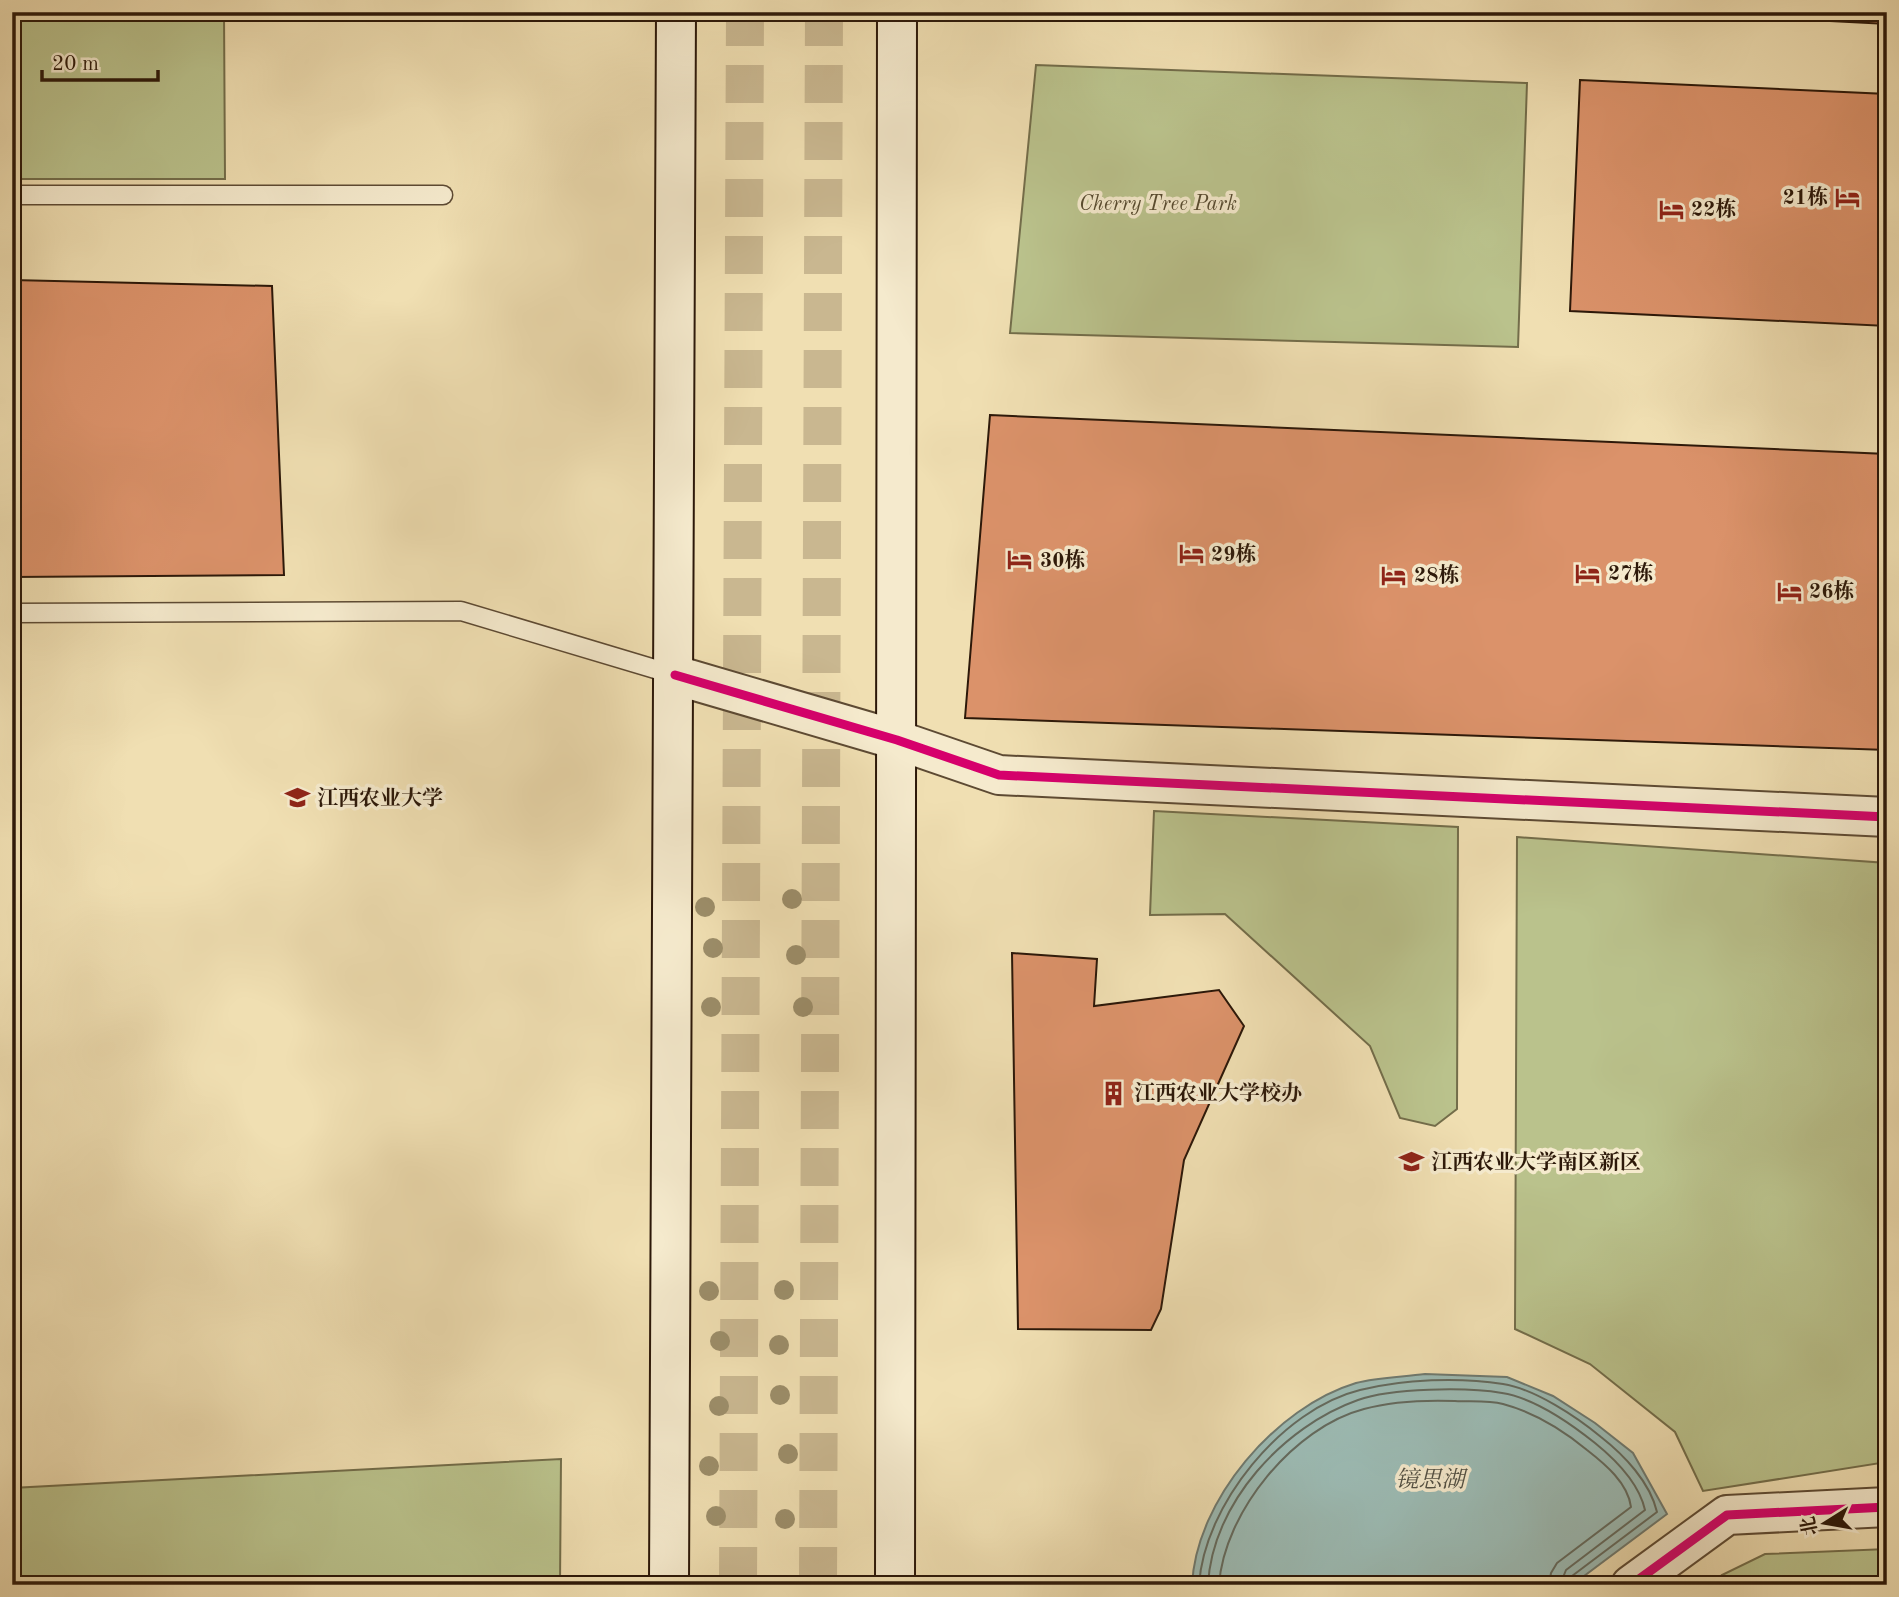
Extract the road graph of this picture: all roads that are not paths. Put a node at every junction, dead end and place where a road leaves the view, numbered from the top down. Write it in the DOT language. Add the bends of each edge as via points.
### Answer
graph roads {
  1 [pos="676,12"];
  2 [pos="897,12"];
  3 [pos="12,195"];
  4 [pos="443,195"];
  5 [pos="12,613"];
  6 [pos="674,675"];
  7 [pos="897,740"];
  8 [pos="1887,817"];
  9 [pos="1887,1507"];
  10 [pos="1653,1574"];
  11 [pos="669,1585"];
  12 [pos="895,1585"];
  1 -- 6 [label="main road"];
  2 -- 7 [label="main road"];
  3 -- 4 [label="lane"];
  5 -- 6 [label="lane" via="461,611"];
  6 -- 7 [label="main road"];
  6 -- 11 [label="main road"];
  7 -- 8 [label="main road" via="999,775"];
  7 -- 12 [label="main road"];
  9 -- 10 [label="main road" via="1727,1515"];
}
